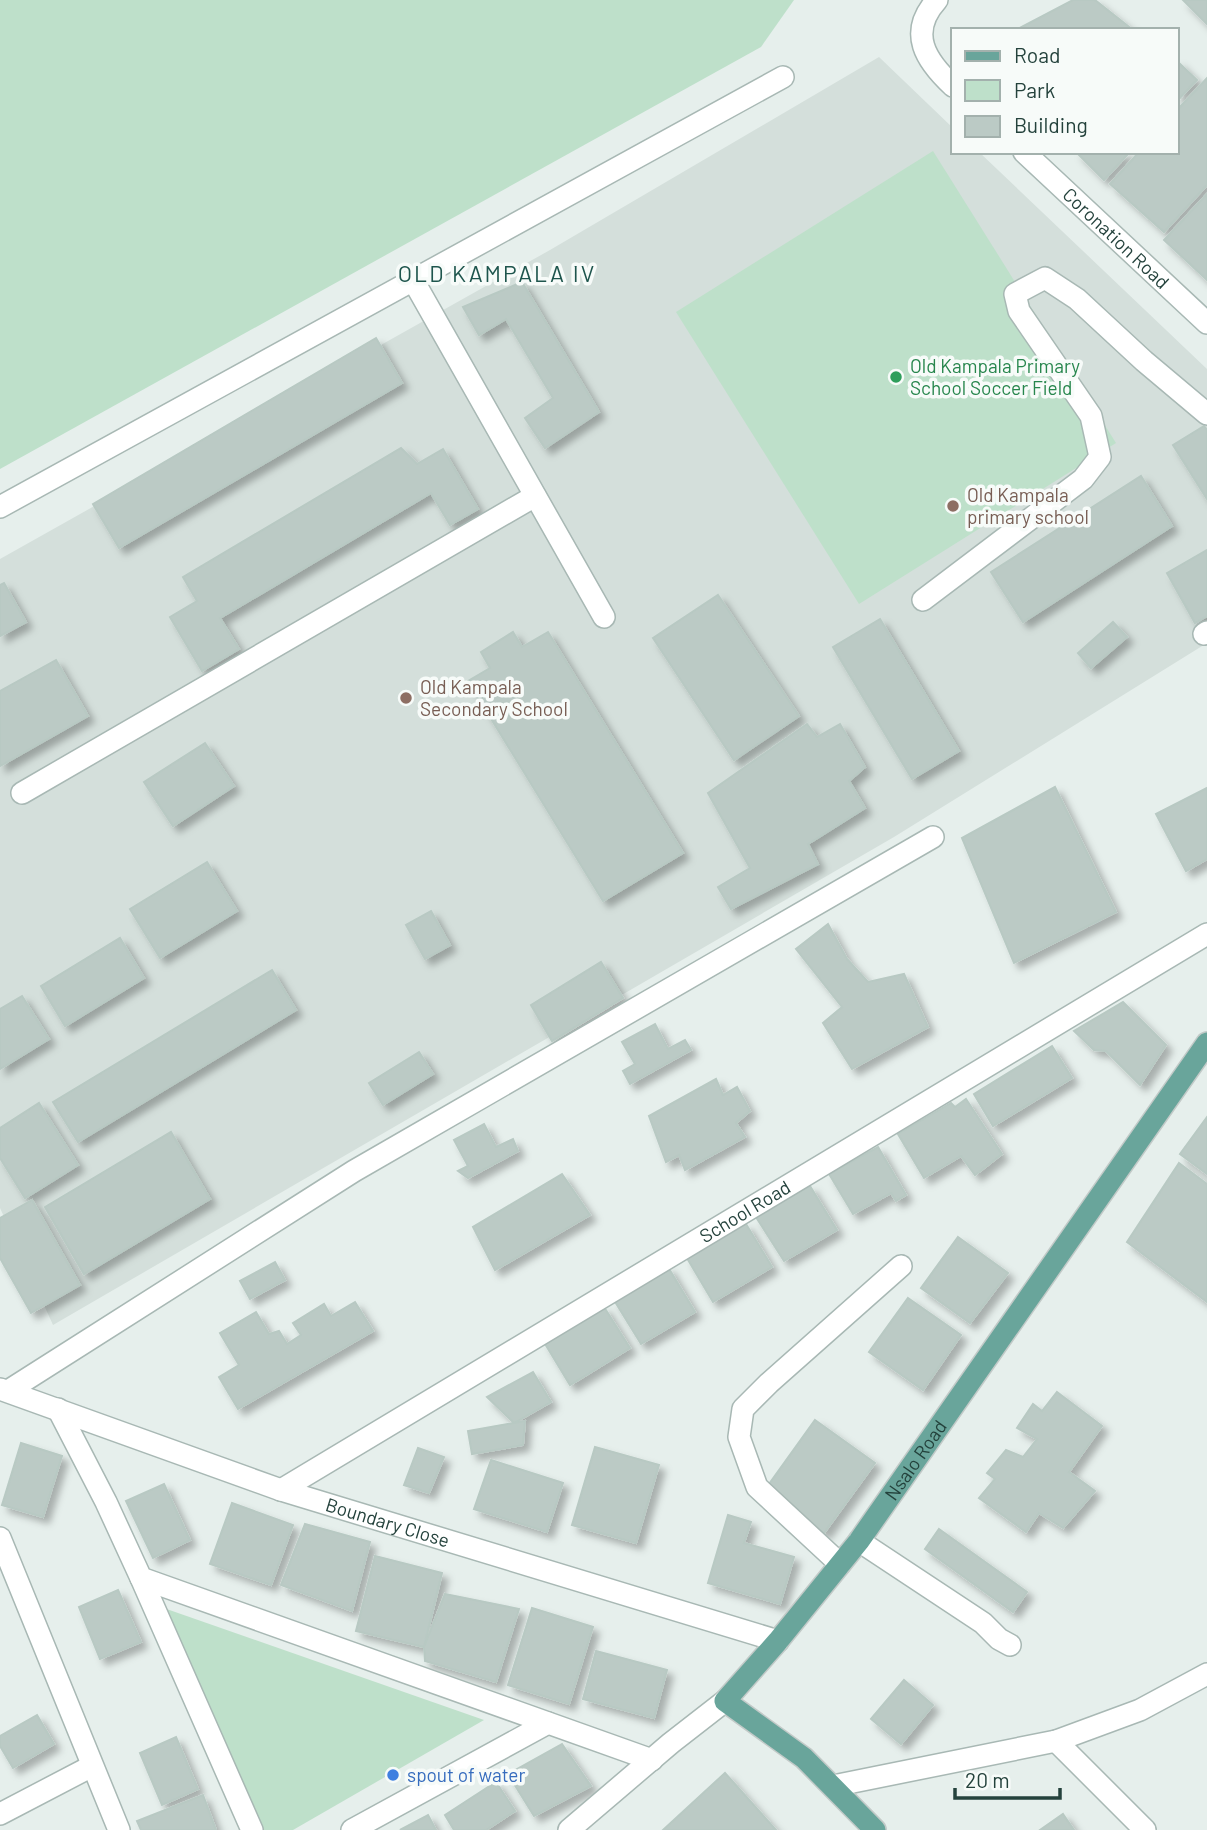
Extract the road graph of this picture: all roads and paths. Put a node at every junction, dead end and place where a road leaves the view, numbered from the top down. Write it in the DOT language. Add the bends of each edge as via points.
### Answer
graph roads {
  1 [pos="937,0"];
  2 [pos="783,77"];
  3 [pos="951,84"];
  4 [pos="1026,154"];
  5 [pos="413,280"];
  6 [pos="1207,323"];
  7 [pos="1207,414"];
  8 [pos="535,496"];
  9 [pos="0,507"];
  10 [pos="923,600"];
  11 [pos="604,617"];
  12 [pos="22,793"];
  13 [pos="933,837"];
  14 [pos="1207,934"];
  15 [pos="1207,1044"];
  16 [pos="901,1266"];
  17 [pos="4,1390"];
  18 [pos="58,1409"];
  19 [pos="281,1490"];
  20 [pos="0,1538"];
  21 [pos="859,1541"];
  22 [pos="840,1564"];
  23 [pos="141,1578"];
  24 [pos="778,1641"];
  25 [pos="1010,1645"];
  26 [pos="1207,1674"];
  27 [pos="726,1701"];
  28 [pos="548,1723"];
  29 [pos="1056,1741"];
  30 [pos="652,1760"];
  31 [pos="92,1766"];
  32 [pos="832,1786"];
  33 [pos="0,1814"];
  34 [pos="119,1830"];
  35 [pos="252,1830"];
  36 [pos="352,1830"];
  37 [pos="569,1830"];
  38 [pos="875,1830"];
  39 [pos="1145,1830"];
  1 -- 3 [label="street" via="924,23 921,43 930,62"];
  2 -- 5 [label="street"];
  4 -- 6 [label="street, Coronation Road"];
  5 -- 8 [label="street"];
  5 -- 9 [label="street"];
  7 -- 10 [label="street" via="1077,299 1045,278 1015,294 1018,311 1091,416 1100,457 1083,479"];
  8 -- 11 [label="street"];
  8 -- 12 [label="street"];
  13 -- 17 [label="street" via="354,1171"];
  14 -- 19 [label="street, School Road"];
  15 -- 21 [label="main road, Nsalo Road"];
  16 -- 22 [label="street" via="743,1409 738,1437 757,1487"];
  17 -- 18 [label="street, Boundary Close"];
  18 -- 19 [label="street, Boundary Close"];
  18 -- 23 [label="street"];
  19 -- 24 [label="street, Boundary Close"];
  20 -- 31 [label="street"];
  21 -- 22 [label="main road, Nsalo Road"];
  21 -- 25 [label="street"];
  22 -- 24 [label="main road, Nsalo Road"];
  23 -- 28 [label="street"];
  23 -- 35 [label="street"];
  24 -- 27 [label="main road, Nsalo Road"];
  26 -- 29 [label="street" via="1140,1710"];
  27 -- 30 [label="street, Nsalo Road"];
  27 -- 32 [label="main road" via="804,1758"];
  28 -- 30 [label="street"];
  28 -- 36 [label="street"];
  29 -- 32 [label="street"];
  29 -- 39 [label="street"];
  30 -- 37 [label="street, Nsalo Road"];
  31 -- 33 [label="street"];
  31 -- 34 [label="street"];
  32 -- 38 [label="main road"];
}
